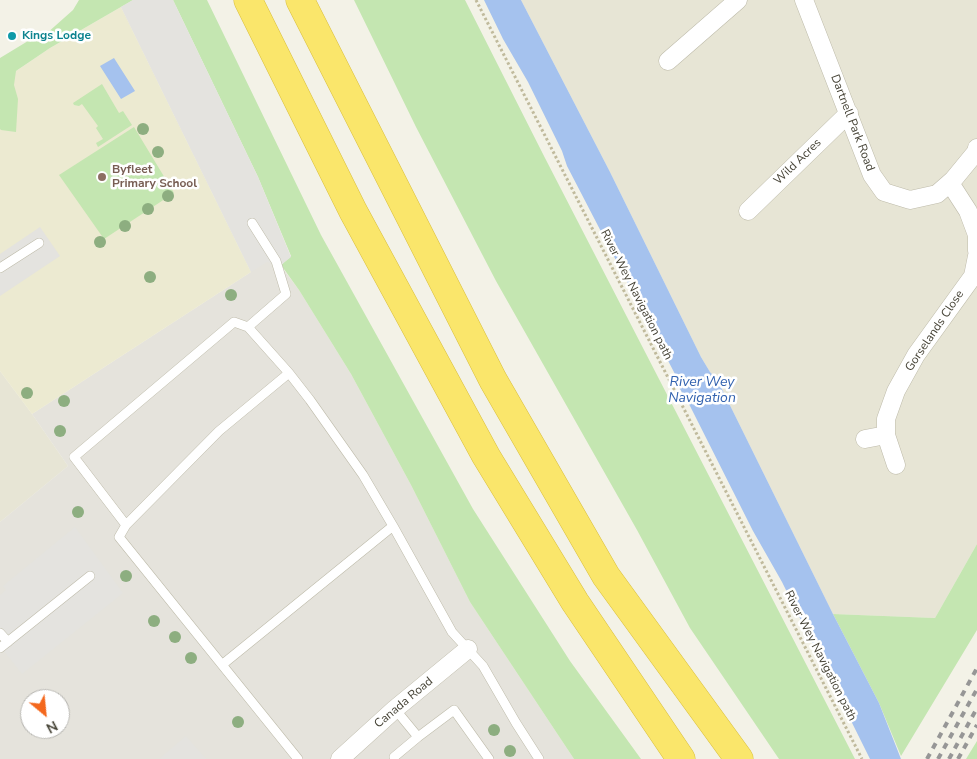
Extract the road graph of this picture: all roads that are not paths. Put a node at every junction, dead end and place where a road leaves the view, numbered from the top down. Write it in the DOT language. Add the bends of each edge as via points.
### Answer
graph roads {
  1 [pos="248,0"];
  2 [pos="300,0"];
  3 [pos="738,0"];
  4 [pos="804,0"];
  5 [pos="668,61"];
  6 [pos="848,113"];
  7 [pos="977,148"];
  8 [pos="950,184"];
  9 [pos="748,211"];
  10 [pos="252,223"];
  11 [pos="39,243"];
  12 [pos="977,251"];
  13 [pos="977,256"];
  14 [pos="0,268"];
  15 [pos="248,327"];
  16 [pos="289,373"];
  17 [pos="886,435"];
  18 [pos="865,440"];
  19 [pos="896,465"];
  20 [pos="126,525"];
  21 [pos="393,526"];
  22 [pos="90,576"];
  23 [pos="0,633"];
  24 [pos="8,642"];
  25 [pos="0,648"];
  26 [pos="468,649"];
  27 [pos="223,664"];
  28 [pos="395,710"];
  29 [pos="418,736"];
  30 [pos="394,758"];
  31 [pos="298,759"];
  32 [pos="340,759"];
  33 [pos="489,759"];
  34 [pos="539,759"];
  35 [pos="681,759"];
  36 [pos="739,759"];
  1 -- 35 [label="highway" via="353,211 486,456 575,602"];
  2 -- 36 [label="highway" via="493,380 606,576"];
  3 -- 5 [label="street"];
  4 -- 6 [label="street, Dartnell Park Road"];
  6 -- 8 [label="street, Dartnell Park Road" via="872,175 884,192 910,200 937,194"];
  6 -- 9 [label="street, Wild Acres"];
  7 -- 8 [label="street, Dartnell Park Road"];
  8 -- 12 [label="street" via="968,211 977,235"];
  10 -- 15 [label="lane" via="276,261 286,294"];
  11 -- 14 [label="lane"];
  13 -- 17 [label="street, Gorselands Close" via="973,276 916,355 896,392 886,419"];
  15 -- 16 [label="lane"];
  15 -- 20 [label="lane" via="234,322 74,457"];
  16 -- 20 [label="lane" via="219,431"];
  16 -- 21 [label="lane" via="363,475"];
  17 -- 18 [label="street"];
  17 -- 19 [label="street, Gorselands Close"];
  20 -- 27 [label="lane" via="119,538"];
  21 -- 26 [label="lane" via="452,632"];
  21 -- 27 [label="lane"];
  22 -- 24 [label="lane"];
  23 -- 24 [label="lane"];
  24 -- 25 [label="lane"];
  26 -- 28 [label="street, Canada Road"];
  26 -- 34 [label="lane" via="483,666"];
  27 -- 31 [label="lane"];
  28 -- 29 [label="lane"];
  28 -- 32 [label="street, Canada Road"];
  29 -- 30 [label="lane"];
  29 -- 33 [label="lane" via="454,710"];
}
